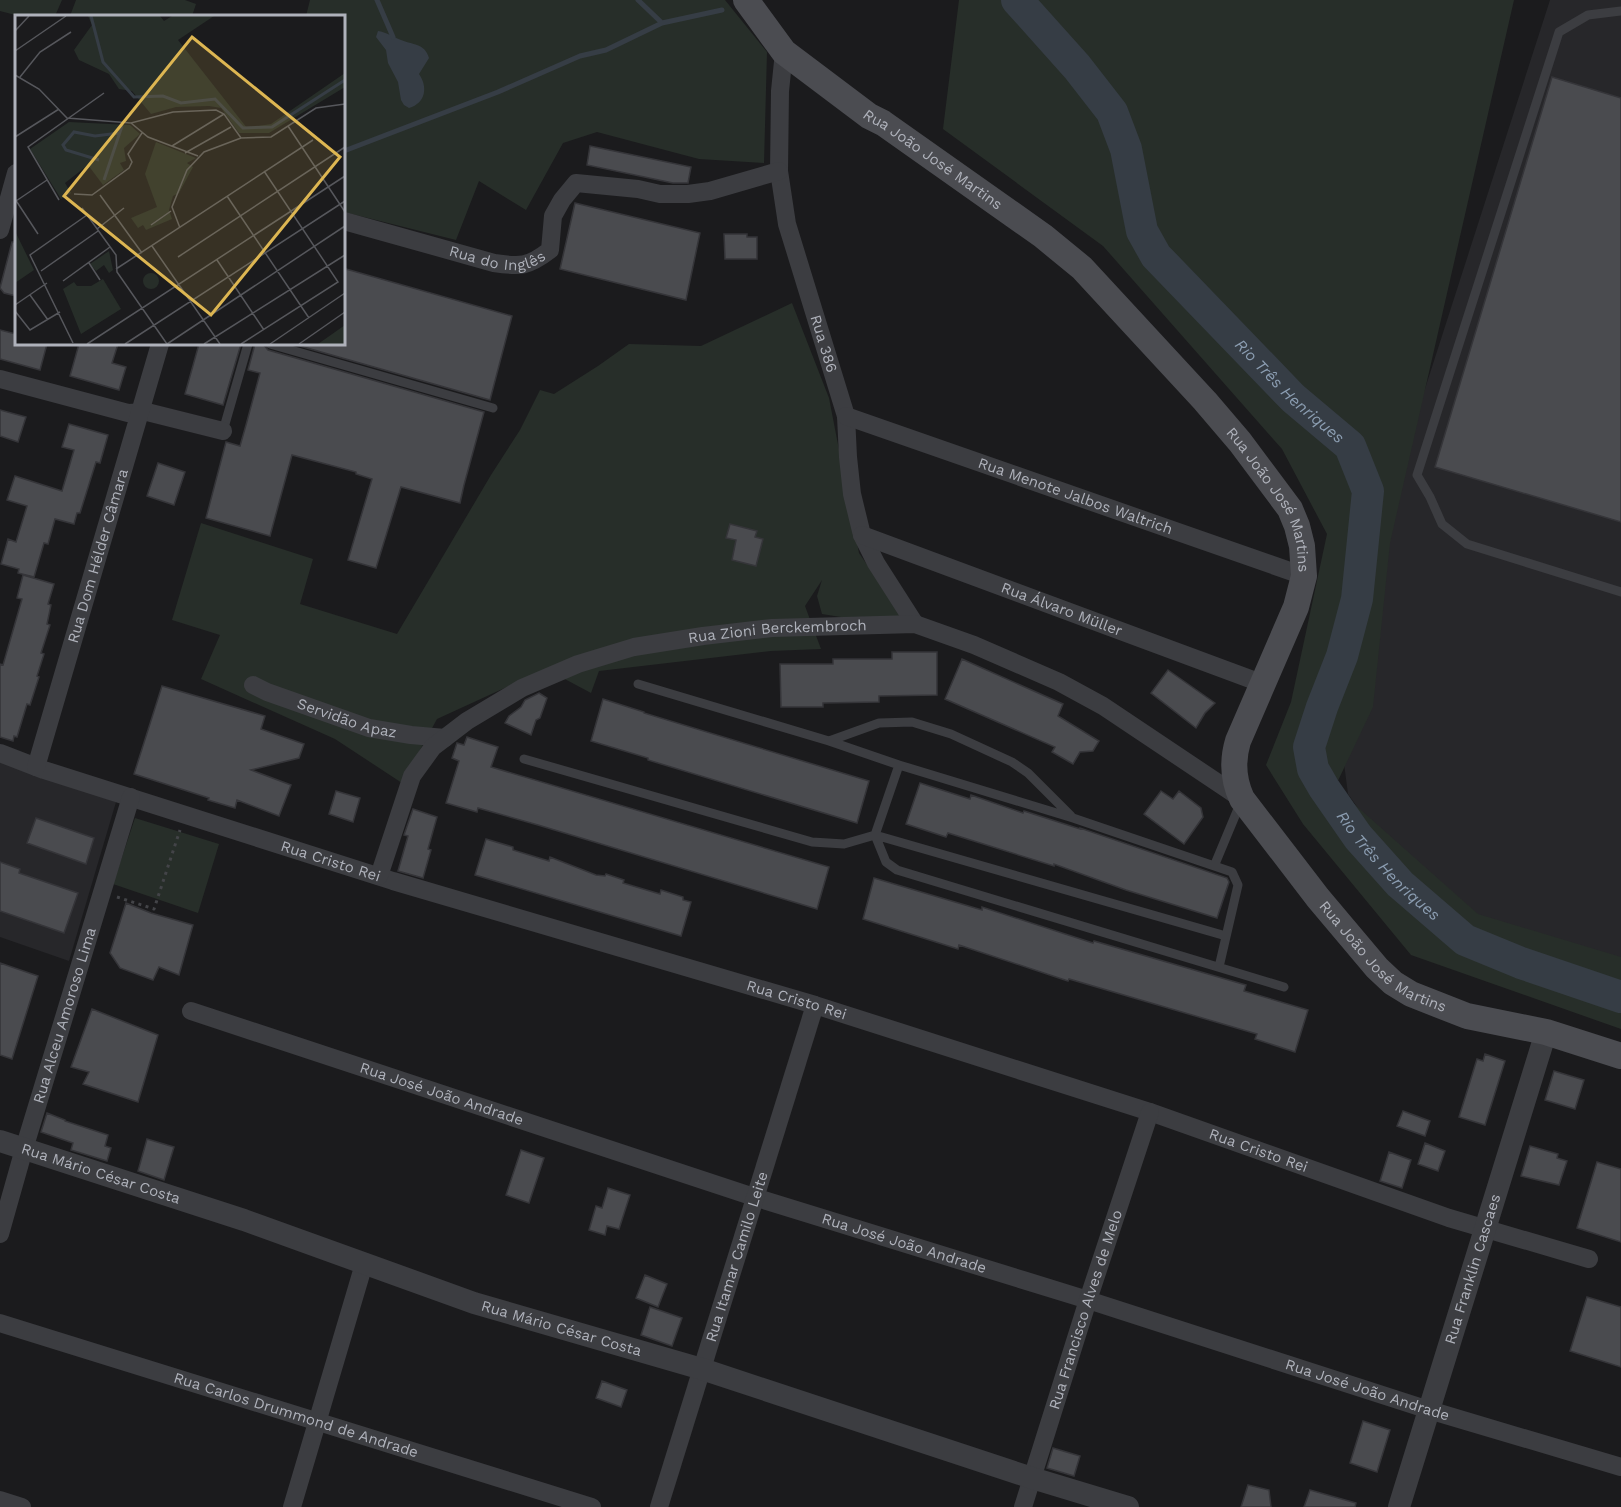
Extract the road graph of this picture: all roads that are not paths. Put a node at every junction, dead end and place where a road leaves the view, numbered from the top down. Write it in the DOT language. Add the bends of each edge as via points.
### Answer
graph roads {
  1 [pos="746,0"];
  2 [pos="1621,11"];
  3 [pos="784,52"];
  4 [pos="779,171"];
  5 [pos="15,177"];
  6 [pos="345,221"];
  7 [pos="0,230"];
  8 [pos="160,345"];
  9 [pos="248,345"];
  10 [pos="273,345"];
  11 [pos="0,379"];
  12 [pos="493,408"];
  13 [pos="140,413"];
  14 [pos="846,416"];
  15 [pos="223,431"];
  16 [pos="862,535"];
  17 [pos="1304,576"];
  18 [pos="1621,592"];
  19 [pos="915,624"];
  20 [pos="1261,683"];
  21 [pos="638,684"];
  22 [pos="253,685"];
  23 [pos="445,738"];
  24 [pos="829,741"];
  25 [pos="0,753"];
  26 [pos="524,759"];
  27 [pos="899,765"];
  28 [pos="36,767"];
  29 [pos="131,797"];
  30 [pos="1242,798"];
  31 [pos="1073,818"];
  32 [pos="875,835"];
  33 [pos="1215,864"];
  34 [pos="379,876"];
  35 [pos="1226,936"];
  36 [pos="1219,967"];
  37 [pos="1284,987"];
  38 [pos="815,1005"];
  39 [pos="191,1011"];
  40 [pos="1546,1032"];
  41 [pos="1621,1056"];
  42 [pos="1150,1112"];
  43 [pos="0,1141"];
  44 [pos="24,1149"];
  45 [pos="754,1197"];
  46 [pos="1485,1229"];
  47 [pos="0,1234"];
  48 [pos="1589,1259"];
  49 [pos="364,1264"];
  50 [pos="1088,1300"];
  51 [pos="0,1323"];
  52 [pos="702,1369"];
  53 [pos="1429,1410"];
  54 [pos="318,1421"];
  55 [pos="1621,1467"];
  56 [pos="1032,1478"];
  57 [pos="0,1500"];
  58 [pos="22,1507"];
  59 [pos="292,1507"];
  60 [pos="592,1507"];
  61 [pos="659,1507"];
  62 [pos="1023,1507"];
  63 [pos="1128,1507"];
  64 [pos="1399,1507"];
  1 -- 3 [label="main road, Rua João José Martins"];
  2 -- 18 [label="lane" via="1588,15 1559,32 1417,476 1442,524 1467,544"];
  3 -- 4 [label="street, Rua 386"];
  3 -- 17 [label="main road, Rua João José Martins" via="1043,236 1082,268 1205,401 1281,496 1297,526"];
  4 -- 6 [label="street, Rua do Inglês" via="688,194 576,183 553,216 550,250 526,266 494,263"];
  4 -- 14 [label="street, Rua 386" via="787,224"];
  5 -- 7 [label="street"];
  8 -- 13 [label="street, Rua Dom Hélder Câmara"];
  9 -- 15 [label="lane"];
  10 -- 12 [label="lane"];
  11 -- 13 [label="street"];
  13 -- 15 [label="street"];
  13 -- 28 [label="street, Rua Dom Hélder Câmara"];
  14 -- 16 [label="street, Rua 386" via="852,494"];
  14 -- 17 [label="street, Rua Menote Jalbos Waltrich"];
  16 -- 19 [label="street, Rua 386"];
  16 -- 20 [label="street, Rua Álvaro Müller"];
  17 -- 20 [label="main road, Rua João José Martins" via="1296,607"];
  19 -- 23 [label="street, Rua Zioni Berckembroch" via="772,628 634,647 544,677"];
  19 -- 30 [label="street, Rua Zioni Berckembroch" via="975,645 1077,692"];
  20 -- 30 [label="main road, Rua João José Martins" via="1235,750 1235,779"];
  21 -- 24 [label="lane"];
  22 -- 23 [label="street, Servidão Apaz" via="369,728"];
  23 -- 34 [label="street, Rua Zioni Berckembroch" via="433,747 412,776"];
  24 -- 27 [label="lane"];
  24 -- 31 [label="lane" via="879,723 912,722 951,734 1028,773"];
  25 -- 28 [label="street, Rua Cristo Rei"];
  26 -- 32 [label="lane" via="812,842 844,844"];
  27 -- 31 [label="lane"];
  27 -- 32 [label="lane"];
  28 -- 29 [label="street, Rua Cristo Rei"];
  29 -- 34 [label="street, Rua Cristo Rei"];
  29 -- 44 [label="street, Rua Alceu Amoroso Lima"];
  30 -- 33 [label="lane"];
  30 -- 40 [label="main road, Rua João José Martins" via="1318,898 1393,983 1467,1017"];
  31 -- 33 [label="lane"];
  32 -- 35 [label="lane"];
  32 -- 36 [label="lane" via="886,862 897,870"];
  33 -- 35 [label="lane" via="1232,872 1238,885"];
  34 -- 38 [label="street, Rua Cristo Rei"];
  35 -- 36 [label="lane"];
  36 -- 37 [label="lane"];
  38 -- 42 [label="street, Rua Cristo Rei"];
  38 -- 45 [label="street, Rua Itamar Camilo Leite"];
  39 -- 45 [label="street, Rua José João Andrade"];
  40 -- 41 [label="main road, Rua João José Martins"];
  40 -- 46 [label="street, Rua Franklin Cascaes"];
  42 -- 46 [label="street, Rua Cristo Rei"];
  42 -- 50 [label="street, Rua Francisco Alves de Melo"];
  43 -- 44 [label="street, Rua Mário César Costa"];
  44 -- 47 [label="street, Rua Alceu Amoroso Lima"];
  44 -- 49 [label="street, Rua Mário César Costa" via="244,1220"];
  45 -- 50 [label="street, Rua José João Andrade"];
  45 -- 52 [label="street, Rua Itamar Camilo Leite"];
  46 -- 48 [label="street, Rua Cristo Rei"];
  46 -- 53 [label="street, Rua Franklin Cascaes"];
  49 -- 52 [label="street, Rua Mário César Costa" via="474,1304"];
  49 -- 54 [label="street"];
  50 -- 53 [label="street, Rua José João Andrade"];
  50 -- 56 [label="street, Rua Francisco Alves de Melo"];
  51 -- 54 [label="street, Rua Carlos Drummond de Andrade"];
  52 -- 56 [label="street, Rua Mário César Costa"];
  52 -- 61 [label="street, Rua Itamar Camilo Leite"];
  53 -- 55 [label="street, Rua José João Andrade"];
  53 -- 64 [label="street, Rua Franklin Cascaes"];
  54 -- 59 [label="street"];
  54 -- 60 [label="street, Rua Carlos Drummond de Andrade"];
  56 -- 62 [label="street, Rua Francisco Alves de Melo"];
  56 -- 63 [label="street, Rua Mário César Costa"];
  57 -- 58 [label="street"];
}
